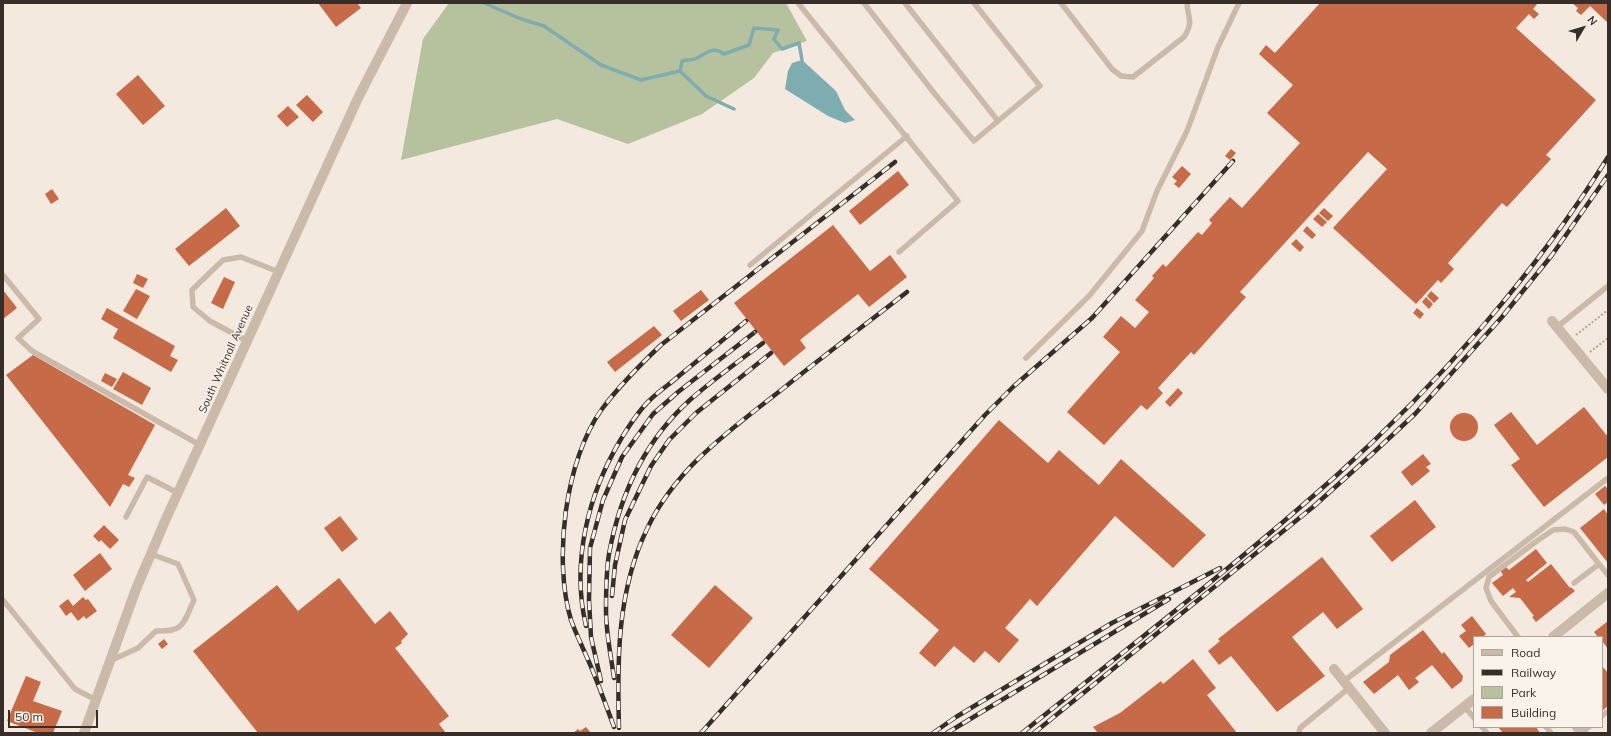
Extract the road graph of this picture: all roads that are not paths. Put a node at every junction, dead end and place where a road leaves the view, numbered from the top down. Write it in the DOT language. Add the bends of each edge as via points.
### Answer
graph roads {
  1 [pos="407,3"];
  2 [pos="798,3"];
  3 [pos="864,3"];
  4 [pos="905,3"];
  5 [pos="974,3"];
  6 [pos="1060,3"];
  7 [pos="1187,3"];
  8 [pos="1239,3"];
  9 [pos="998,121"];
  10 [pos="907,136"];
  11 [pos="899,252"];
  12 [pos="750,265"];
  13 [pos="279,272"];
  14 [pos="3,275"];
  15 [pos="1608,286"];
  16 [pos="1554,324"];
  17 [pos="247,341"];
  18 [pos="1026,358"];
  19 [pos="1608,389"];
  20 [pos="200,445"];
  21 [pos="1608,478"];
  22 [pos="178,493"];
  23 [pos="126,517"];
  24 [pos="151,554"];
  25 [pos="1600,564"];
  26 [pos="1608,575"];
  27 [pos="1574,584"];
  28 [pos="1608,593"];
  29 [pos="3,600"];
  30 [pos="1517,636"];
  31 [pos="1554,636"];
  32 [pos="110,661"];
  33 [pos="1334,669"];
  34 [pos="1347,684"];
  35 [pos="96,700"];
  36 [pos="1473,700"];
  37 [pos="1465,707"];
  38 [pos="1473,717"];
  39 [pos="84,733"];
  40 [pos="1299,733"];
  41 [pos="1385,733"];
  42 [pos="1431,733"];
  1 -- 13 [label="street, South Whitnall Avenue" via="358,98"];
  2 -- 10 [label="lane"];
  3 -- 9 [label="lane" via="974,140"];
  4 -- 9 [label="lane"];
  5 -- 9 [label="lane" via="1040,86"];
  6 -- 7 [label="lane" via="1112,69 1121,76 1133,77 1184,37 1190,29"];
  8 -- 18 [label="lane" via="1218,47 1187,131 1157,191 1142,231 1089,296"];
  10 -- 11 [label="lane" via="958,201"];
  10 -- 12 [label="lane"];
  13 -- 17 [label="street, South Whitnall Avenue"];
  13 -- 17 [label="lane" via="241,257 223,260 192,290 193,306 210,322"];
  14 -- 20 [label="lane" via="39,319 18,338 32,351"];
  15 -- 16 [label="lane"];
  16 -- 19 [label="street"];
  17 -- 20 [label="street, South Whitnall Avenue"];
  20 -- 22 [label="street, South Whitnall Avenue"];
  21 -- 34 [label="lane"];
  22 -- 23 [label="lane" via="147,477"];
  22 -- 24 [label="street, South Whitnall Avenue"];
  24 -- 32 [label="street, South Whitnall Avenue"];
  24 -- 32 [label="lane" via="178,564 194,600 181,626 172,632 156,631 138,648"];
  25 -- 26 [label="lane"];
  25 -- 27 [label="lane"];
  25 -- 30 [label="lane" via="1574,532 1565,529 1553,530 1489,577 1486,588 1491,601"];
  28 -- 31 [label="street"];
  29 -- 35 [label="lane" via="74,688"];
  32 -- 35 [label="street, South Whitnall Avenue"];
  33 -- 34 [label="street"];
  34 -- 40 [label="lane" via="1300,728"];
  34 -- 41 [label="street"];
  35 -- 39 [label="street, South Whitnall Avenue"];
  36 -- 37 [label="street"];
  37 -- 38 [label="lane"];
  37 -- 42 [label="street"];
}
